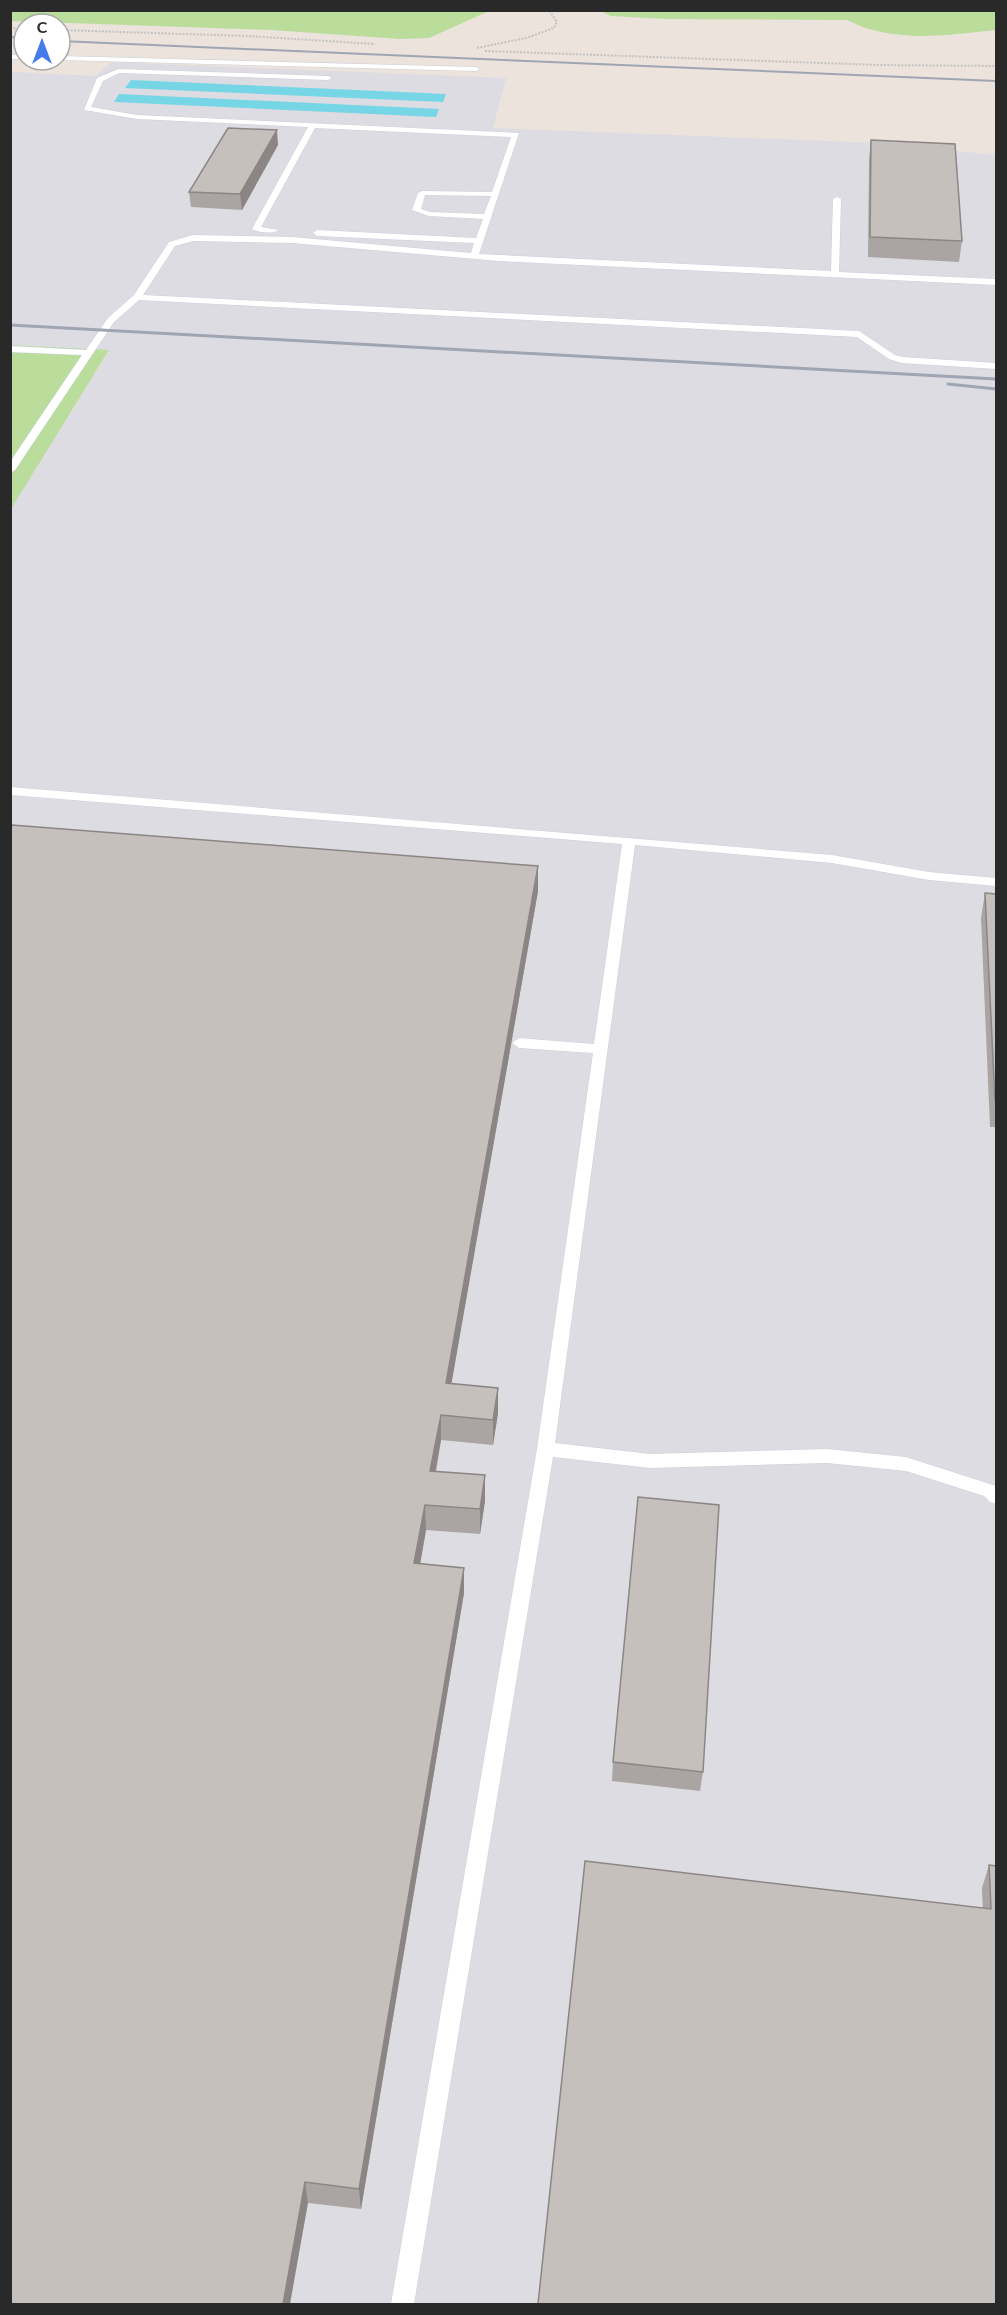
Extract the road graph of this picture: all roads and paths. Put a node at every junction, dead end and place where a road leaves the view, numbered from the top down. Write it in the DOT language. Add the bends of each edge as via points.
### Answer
graph roads {
  1 [pos="549,10"];
  2 [pos="72,30"];
  3 [pos="378,44"];
  4 [pos="470,49"];
  5 [pos="72,58"];
  6 [pos="996,66"];
  7 [pos="476,69"];
  8 [pos="328,78"];
  9 [pos="313,125"];
  10 [pos="495,194"];
  11 [pos="837,199"];
  12 [pos="488,217"];
  13 [pos="225,228"];
  14 [pos="236,228"];
  15 [pos="256,229"];
  16 [pos="220,238"];
  17 [pos="480,241"];
  18 [pos="474,256"];
  19 [pos="835,274"];
  20 [pos="996,282"];
  21 [pos="137,297"];
  22 [pos="10,349"];
  23 [pos="89,353"];
  24 [pos="996,366"];
  25 [pos="10,470"];
  26 [pos="10,791"];
  27 [pos="629,841"];
  28 [pos="996,882"];
  29 [pos="519,1043"];
  30 [pos="600,1049"];
  31 [pos="546,1449"];
  32 [pos="996,1497"];
  33 [pos="403,2304"];
  1 -- 4 [label="path" via="557,22 554,28 536,36"];
  2 -- 3 [label="path"];
  4 -- 6 [label="path" via="879,66"];
  5 -- 7 [label="lane"];
  8 -- 9 [label="lane" via="118,71 100,80 87,108 137,117"];
  9 -- 10 [label="lane" via="516,135"];
  9 -- 15 [label="lane"];
  10 -- 12 [label="lane"];
  10 -- 12 [label="lane" via="422,193 416,210"];
  11 -- 19 [label="lane"];
  12 -- 17 [label="lane"];
  13 -- 16 [label="lane"];
  14 -- 15 [label="lane"];
  15 -- 17 [label="lane"];
  16 -- 18 [label="lane" via="292,240"];
  16 -- 21 [label="lane" via="193,238 172,244"];
  17 -- 18 [label="lane"];
  18 -- 19 [label="lane"];
  19 -- 20 [label="lane"];
  21 -- 23 [label="lane" via="111,320"];
  21 -- 24 [label="lane" via="859,334 902,360"];
  22 -- 23 [label="lane"];
  23 -- 25 [label="lane"];
  26 -- 27 [label="lane"];
  27 -- 28 [label="lane" via="832,859 929,876"];
  27 -- 30 [label="lane"];
  29 -- 30 [label="lane"];
  30 -- 31 [label="lane"];
  31 -- 32 [label="lane" via="650,1461 827,1455 906,1464 990,1491"];
  31 -- 33 [label="lane"];
}
